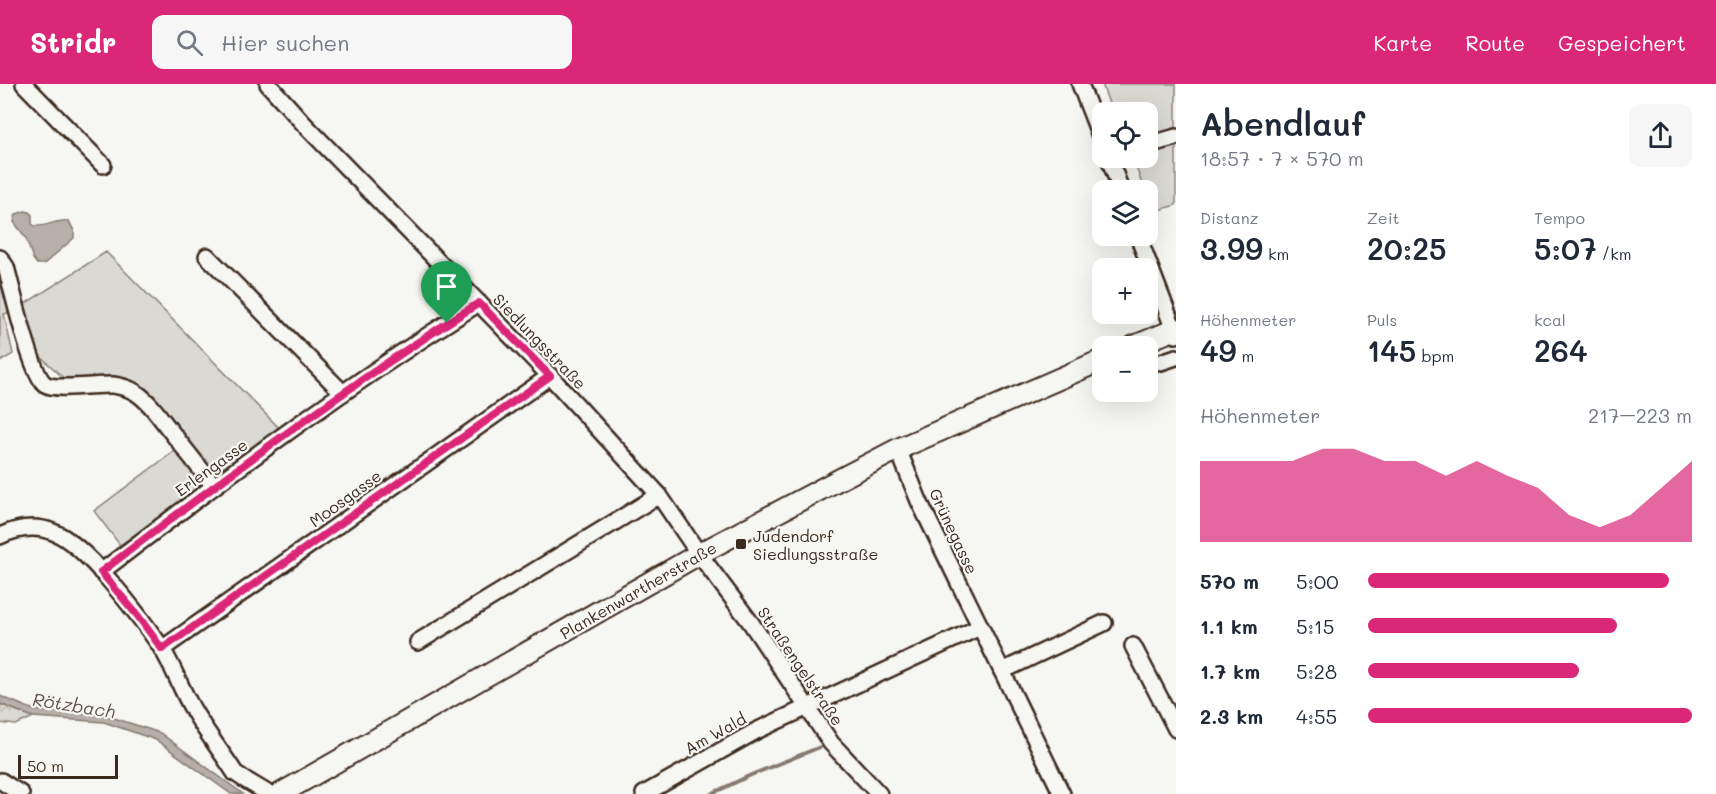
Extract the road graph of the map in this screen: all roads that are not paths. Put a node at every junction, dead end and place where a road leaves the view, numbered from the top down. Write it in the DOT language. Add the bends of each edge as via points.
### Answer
graph roads {
  1 [pos="24,84"];
  2 [pos="268,84"];
  3 [pos="1080,84"];
  4 [pos="1092,115"];
  5 [pos="1176,137"];
  6 [pos="1158,142"];
  7 [pos="103,165"];
  8 [pos="1142,246"];
  9 [pos="207,256"];
  10 [pos="0,258"];
  11 [pos="479,303"];
  12 [pos="1175,331"];
  13 [pos="1158,337"];
  14 [pos="1176,357"];
  15 [pos="1161,362"];
  16 [pos="1092,364"];
  17 [pos="550,376"];
  18 [pos="343,393"];
  19 [pos="898,449"];
  20 [pos="214,486"];
  21 [pos="659,495"];
  22 [pos="0,536"];
  23 [pos="699,554"];
  24 [pos="101,572"];
  25 [pos="1104,624"];
  26 [pos="980,627"];
  27 [pos="418,642"];
  28 [pos="1133,646"];
  29 [pos="162,649"];
  30 [pos="1002,671"];
  31 [pos="806,706"];
  32 [pos="1176,729"];
  33 [pos="1,781"];
  34 [pos="21,794"];
  35 [pos="269,794"];
  36 [pos="280,794"];
  37 [pos="644,794"];
  38 [pos="879,794"];
  39 [pos="1062,794"];
  1 -- 7 [label="street"];
  2 -- 11 [label="street, Siedlungsstraße"];
  3 -- 4 [label="street"];
  5 -- 6 [label="street"];
  8 -- 12 [label="street"];
  9 -- 18 [label="street"];
  10 -- 20 [label="street" via="35,367 44,383 65,387 112,385 135,392 155,411"];
  11 -- 17 [label="street, Siedlungsstraße"];
  11 -- 18 [label="street, Erlengasse"];
  12 -- 13 [label="main road"];
  14 -- 15 [label="street"];
  16 -- 19 [label="main road, Plankenwartherstraße"];
  17 -- 21 [label="street, Siedlungsstraße"];
  17 -- 29 [label="street, Moosgasse"];
  18 -- 20 [label="street, Erlengasse"];
  19 -- 23 [label="main road, Plankenwartherstraße"];
  19 -- 26 [label="street, Grünegasse"];
  20 -- 24 [label="street, Erlengasse"];
  21 -- 23 [label="street, Siedlungsstraße"];
  21 -- 27 [label="street"];
  22 -- 24 [label="street" via="29,527 55,532"];
  23 -- 31 [label="street, Straßengelstraße"];
  23 -- 36 [label="main road, Plankenwartherstraße"];
  24 -- 29 [label="street"];
  25 -- 30 [label="street"];
  26 -- 30 [label="street, Grünegasse"];
  26 -- 31 [label="street"];
  28 -- 32 [label="street"];
  29 -- 35 [label="street" via="192,709 235,773"];
  30 -- 39 [label="street, Grünegasse"];
  31 -- 37 [label="street, Am Wald"];
  31 -- 38 [label="street, Straßengelstraße" via="831,742"];
  33 -- 34 [label="street"];
}
